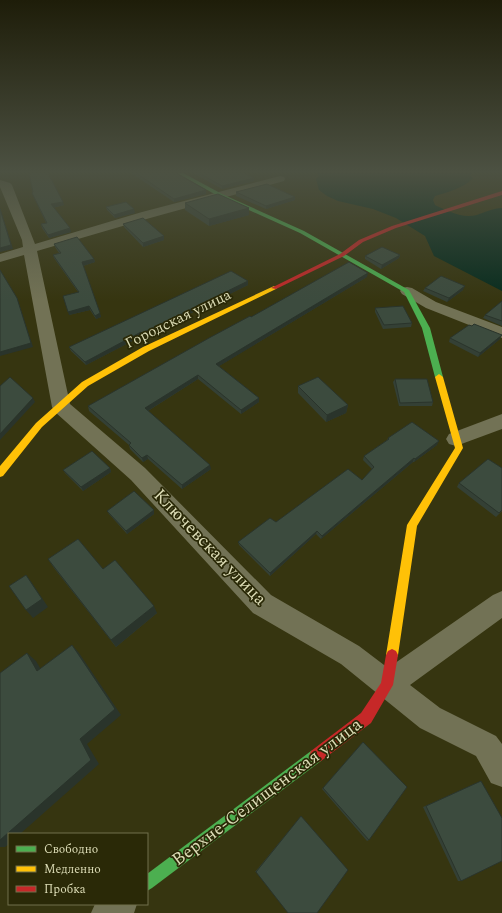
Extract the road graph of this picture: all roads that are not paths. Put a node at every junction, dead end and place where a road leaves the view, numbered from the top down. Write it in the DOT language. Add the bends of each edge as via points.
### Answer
graph roads {
  1 [pos="18,216"];
  2 [pos="144,216"];
  3 [pos="266,216"];
  4 [pos="432,216"];
  5 [pos="30,250"];
  6 [pos="342,255"];
  7 [pos="0,258"];
  8 [pos="407,291"];
  9 [pos="502,333"];
  10 [pos="61,407"];
  11 [pos="502,421"];
  12 [pos="456,439"];
  13 [pos="0,473"];
  14 [pos="502,602"];
  15 [pos="387,685"];
  16 [pos="494,750"];
  17 [pos="502,772"];
  18 [pos="148,882"];
  1 -- 5 [label="street"];
  2 -- 5 [label="street"];
  3 -- 6 [label="street" via="302,232"];
  4 -- 6 [label="street, Городская улица" via="394,227 361,241"];
  5 -- 7 [label="street"];
  5 -- 10 [label="street"];
  6 -- 8 [label="street"];
  6 -- 10 [label="street, Городская улица" via="146,349 85,384"];
  8 -- 9 [label="street" via="432,305"];
  8 -- 12 [label="street, Верхне-Селищенская улица" via="426,328"];
  10 -- 13 [label="street, Городская улица" via="39,425"];
  10 -- 15 [label="street, Ключевская улица" via="138,474 262,604 350,655"];
  11 -- 12 [label="street"];
  12 -- 15 [label="street, Верхне-Селищенская улица" via="459,448 412,525"];
  14 -- 15 [label="street"];
  15 -- 16 [label="street, Ключевская улица" via="430,718"];
  15 -- 18 [label="street, Верхне-Селищенская улица" via="366,718"];
  16 -- 17 [label="street, Ключевская улица"];
}
